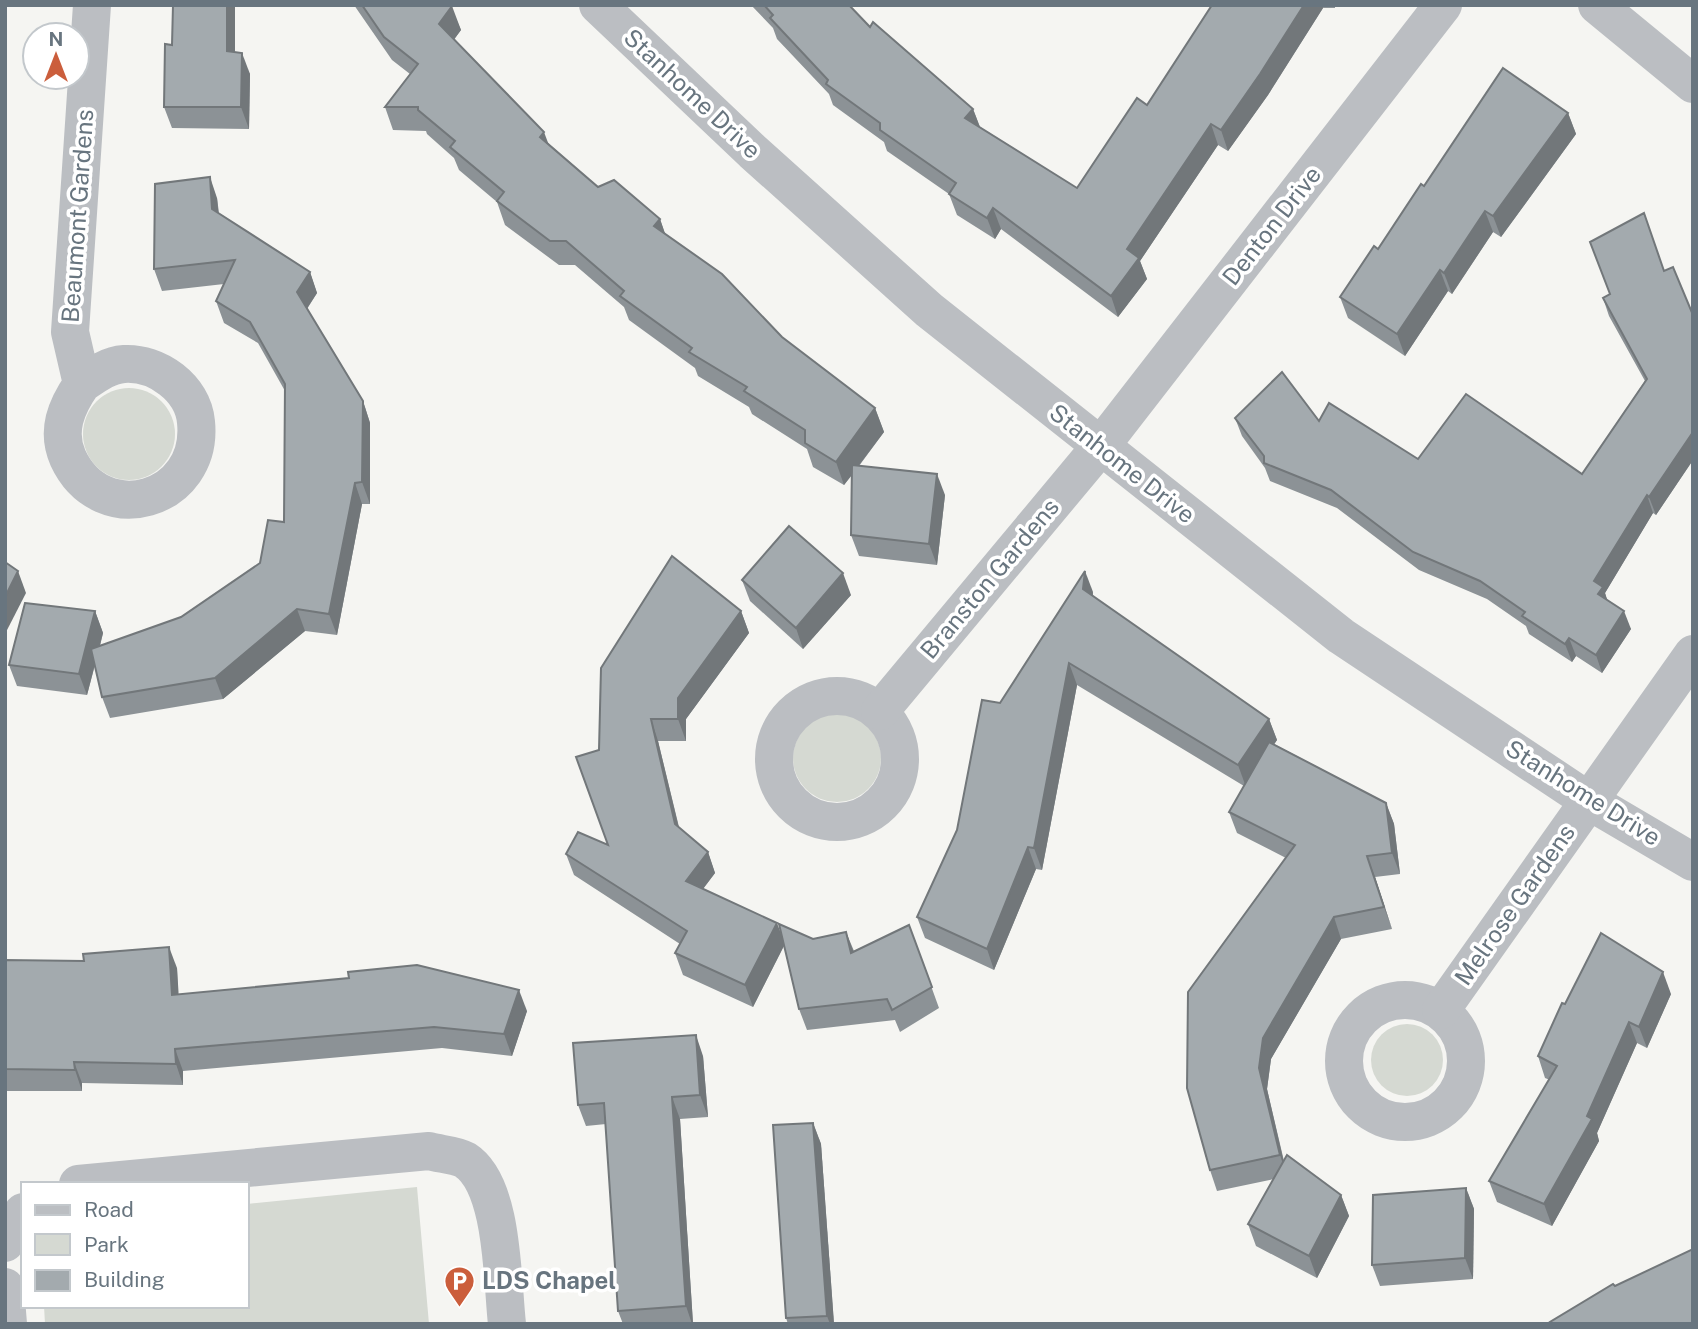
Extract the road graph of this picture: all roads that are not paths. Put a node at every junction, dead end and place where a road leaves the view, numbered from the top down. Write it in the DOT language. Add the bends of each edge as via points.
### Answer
graph roads {
  1 [pos="92,5"];
  2 [pos="598,5"];
  3 [pos="1444,5"];
  4 [pos="1597,5"];
  5 [pos="1693,84"];
  6 [pos="82,384"];
  7 [pos="1100,447"];
  8 [pos="1693,654"];
  9 [pos="880,711"];
  10 [pos="1589,801"];
  11 [pos="1693,862"];
  12 [pos="1441,1010"];
  13 [pos="99,1182"];
  14 [pos="21,1215"];
  15 [pos="5,1243"];
  16 [pos="5,1287"];
  17 [pos="8,1324"];
  18 [pos="507,1324"];
  1 -- 6 [label="street, Beaumont Gardens" via="70,332"];
  2 -- 7 [label="street, Stanhome Drive" via="929,310"];
  3 -- 7 [label="street, Denton Drive"];
  4 -- 5 [label="street"];
  7 -- 9 [label="street, Branston Gardens"];
  7 -- 10 [label="street, Stanhome Drive" via="1341,636"];
  8 -- 10 [label="street, Melrose Gardens"];
  10 -- 11 [label="street, Stanhome Drive"];
  10 -- 12 [label="street, Melrose Gardens"];
  13 -- 18 [label="street" via="429,1151 465,1160 486,1182 496,1214"];
  14 -- 15 [label="street"];
  16 -- 17 [label="street"];
}
